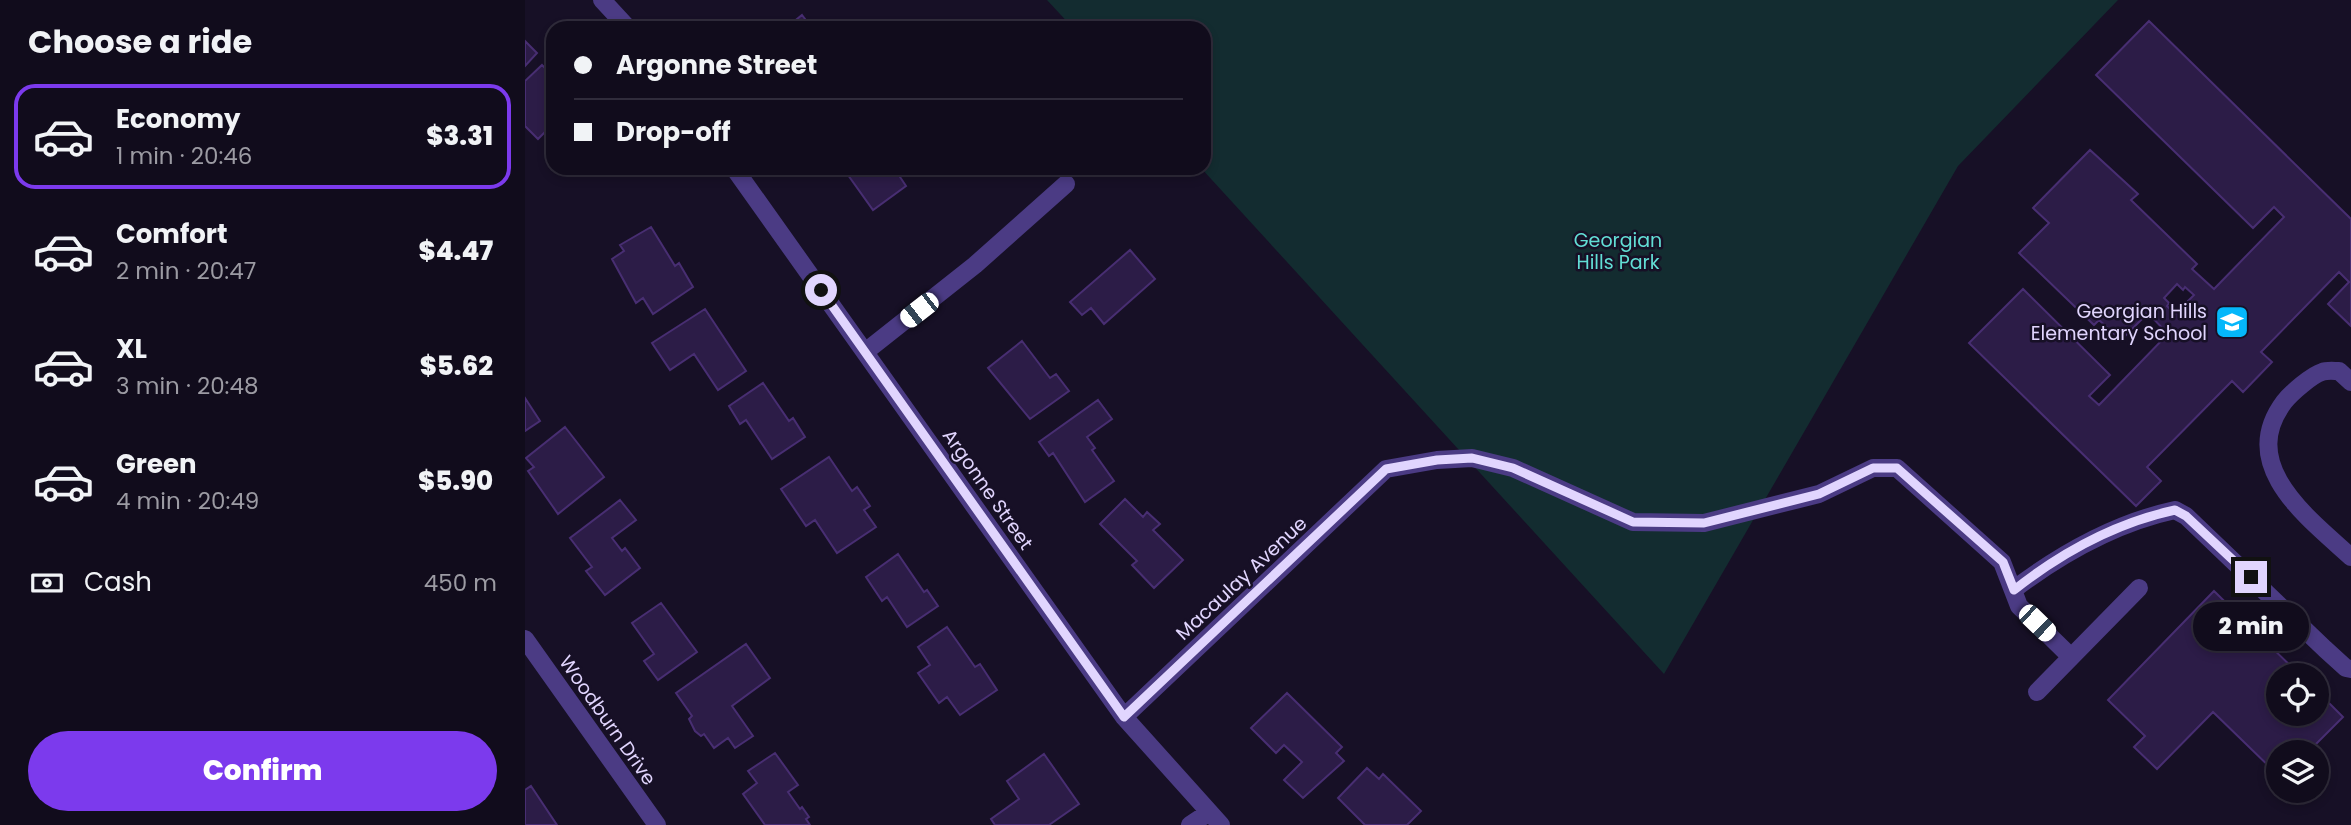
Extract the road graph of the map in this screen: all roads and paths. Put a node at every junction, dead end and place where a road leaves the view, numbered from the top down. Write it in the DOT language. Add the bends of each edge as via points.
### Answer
graph roads {
  1 [pos="602,0"];
  2 [pos="622,21"];
  3 [pos="739,175"];
  4 [pos="1066,184"];
  5 [pos="865,352"];
  6 [pos="2351,382"];
  7 [pos="2351,557"];
  8 [pos="2139,587"];
  9 [pos="2014,590"];
  10 [pos="525,639"];
  11 [pos="2071,657"];
  12 [pos="2351,669"];
  13 [pos="2037,692"];
  14 [pos="1124,717"];
  15 [pos="1214,819"];
  16 [pos="657,825"];
  17 [pos="1191,825"];
  1 -- 2 [label="street"];
  3 -- 5 [label="street, Argonne Street"];
  4 -- 5 [label="street" via="985,258"];
  5 -- 14 [label="street, Argonne Street"];
  6 -- 7 [label="street" via="2339,371 2322,372 2291,394 2273,418 2267,449 2277,480 2304,514"];
  8 -- 11 [label="street"];
  9 -- 11 [label="street" via="2019,606"];
  9 -- 12 [label="street" via="2049,563 2119,526 2175,510"];
  9 -- 14 [label="street, Macaulay Avenue" via="2003,562 1897,468 1873,468 1819,494 1704,523 1633,522 1513,468 1472,458 1437,460 1386,469"];
  10 -- 16 [label="street, Woodburn Drive"];
  11 -- 13 [label="street"];
  14 -- 15 [label="street, Argonne Street"];
  15 -- 17 [label="street"];
}
